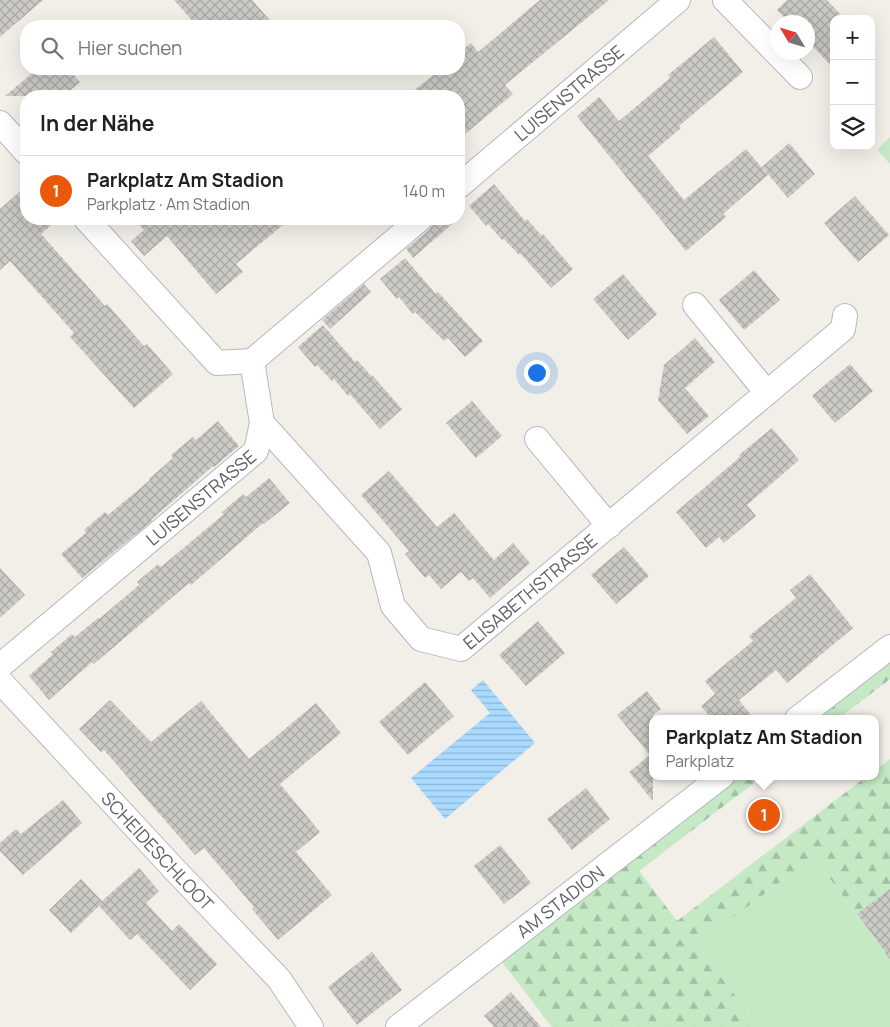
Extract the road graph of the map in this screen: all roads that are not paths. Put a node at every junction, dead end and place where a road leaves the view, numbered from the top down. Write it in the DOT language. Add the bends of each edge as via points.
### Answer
graph roads {
  1 [pos="678,0"];
  2 [pos="725,0"];
  3 [pos="800,77"];
  4 [pos="0,123"];
  5 [pos="20,145"];
  6 [pos="465,181"];
  7 [pos="91,225"];
  8 [pos="413,225"];
  9 [pos="695,305"];
  10 [pos="845,316"];
  11 [pos="252,362"];
  12 [pos="767,393"];
  13 [pos="262,423"];
  14 [pos="537,439"];
  15 [pos="609,526"];
  16 [pos="890,647"];
  17 [pos="0,666"];
  18 [pos="0,681"];
  19 [pos="802,715"];
  20 [pos="717,780"];
  21 [pos="311,1027"];
  22 [pos="398,1027"];
  1 -- 6 [label="street, LUISENSTRASSE"];
  2 -- 3 [label="street"];
  4 -- 5 [label="street"];
  7 -- 11 [label="street" via="217,363"];
  8 -- 11 [label="street"];
  9 -- 12 [label="street"];
  10 -- 12 [label="street, ELISABETHSTRASSE" via="843,329"];
  11 -- 13 [label="street, LUISENSTRASSE"];
  12 -- 15 [label="street, ELISABETHSTRASSE"];
  13 -- 15 [label="street, ELISABETHSTRASSE" via="379,553 393,606 422,639 461,649"];
  13 -- 17 [label="street, LUISENSTRASSE" via="256,452"];
  14 -- 15 [label="street, ELISABETHSTRASSE"];
  16 -- 19 [label="street"];
  18 -- 21 [label="street, SCHEIDESCHLOOT" via="279,979"];
  20 -- 22 [label="street, AM STADION"];
}
